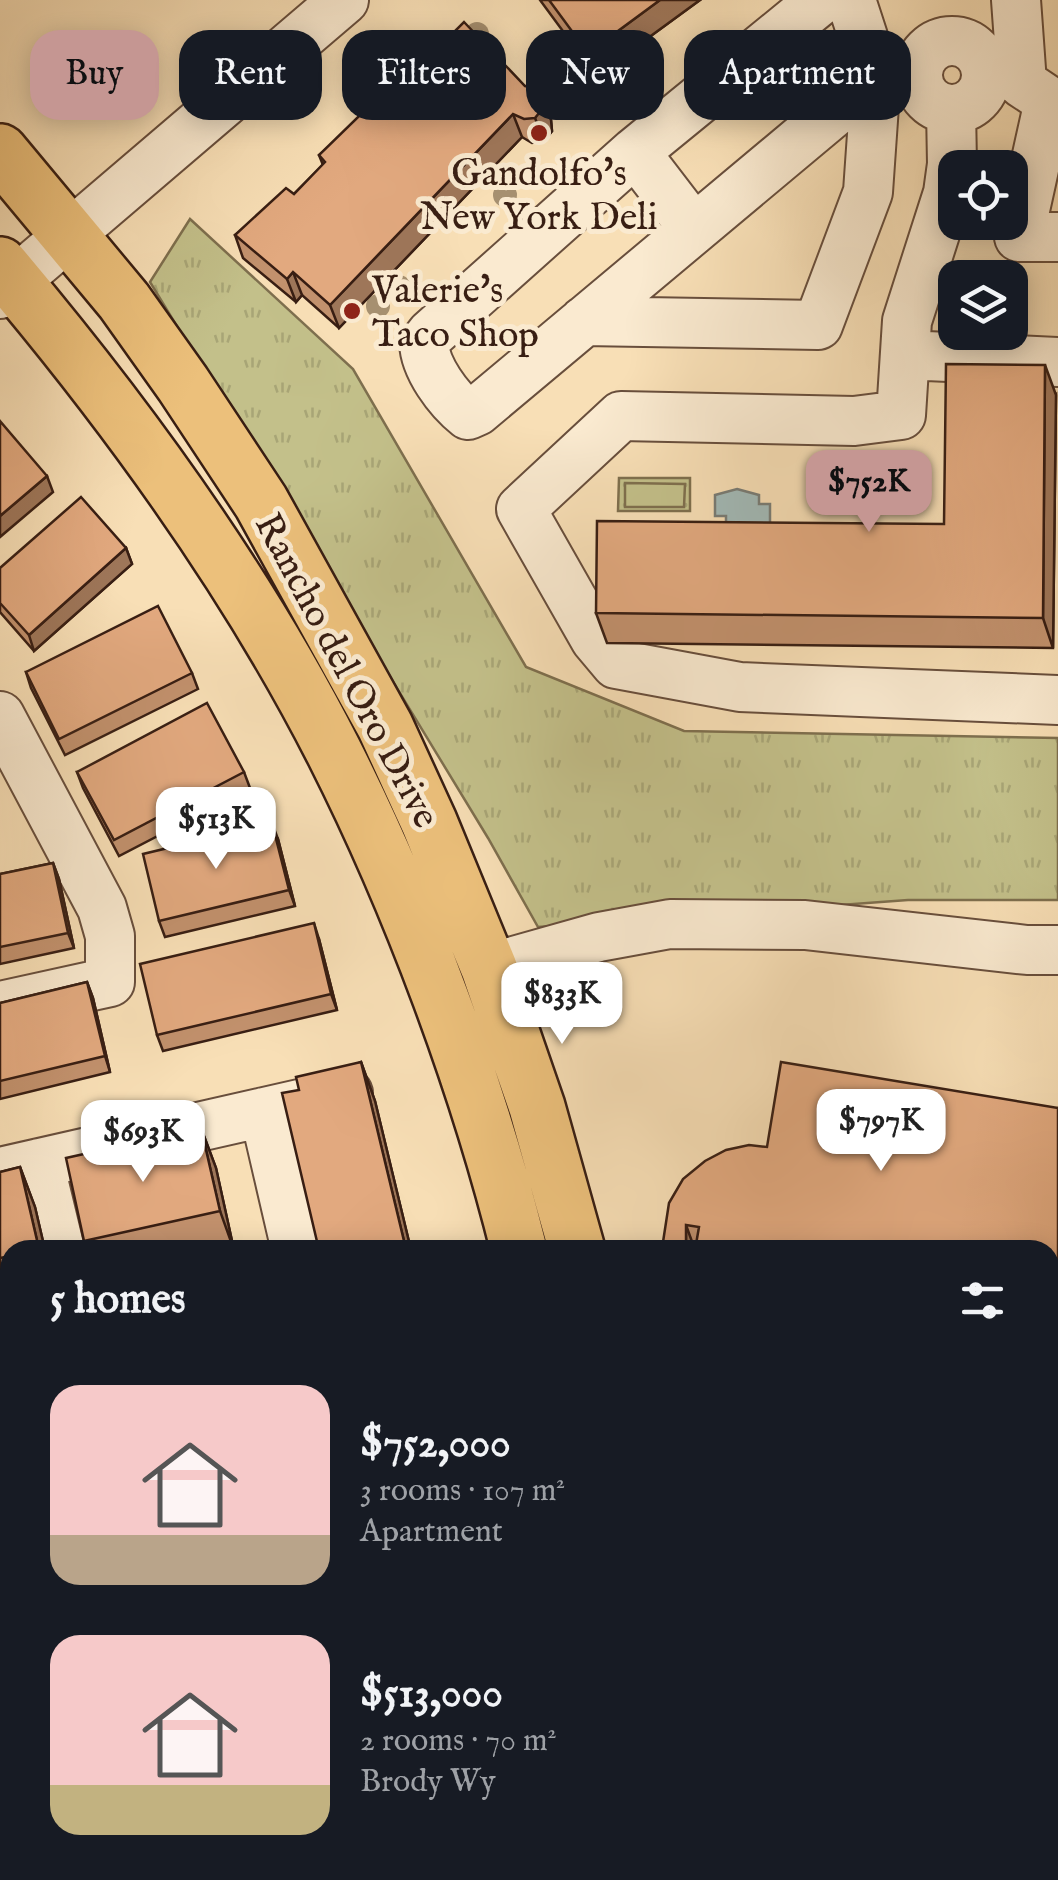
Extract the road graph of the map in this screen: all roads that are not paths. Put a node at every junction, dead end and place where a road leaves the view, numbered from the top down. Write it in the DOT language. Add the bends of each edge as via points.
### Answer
graph roads {
  1 [pos="344,0"];
  2 [pos="821,0"];
  3 [pos="851,0"];
  4 [pos="1016,0"];
  5 [pos="942,20"];
  6 [pos="980,91"];
  7 [pos="0,152"];
  8 [pos="635,152"];
  9 [pos="694,229"];
  10 [pos="70,234"];
  11 [pos="1058,237"];
  12 [pos="5,280"];
  13 [pos="584,321"];
  14 [pos="905,355"];
  15 [pos="1058,362"];
  16 [pos="1058,700"];
  17 [pos="0,716"];
  18 [pos="1058,950"];
  19 [pos="489,968"];
  20 [pos="0,1006"];
  21 [pos="358,1090"];
  22 [pos="264,1112"];
  23 [pos="20,1168"];
  24 [pos="55,1240"];
  25 [pos="294,1240"];
  26 [pos="516,1240"];
  27 [pos="574,1240"];
  1 -- 10 [label="street"];
  2 -- 8 [label="street"];
  3 -- 6 [label="street"];
  4 -- 6 [label="street"];
  5 -- 6 [label="street" via="983,60"];
  6 -- 9 [label="street"];
  6 -- 11 [label="street" via="1019,237"];
  6 -- 13 [label="street" via="868,192 818,325"];
  6 -- 14 [label="street" via="916,288"];
  7 -- 10 [label="main road, Rancho del Oro Drive"];
  8 -- 9 [label="street"];
  8 -- 13 [label="street" via="431,334 424,359 468,415"];
  9 -- 13 [label="street"];
  10 -- 12 [label="street"];
  10 -- 19 [label="main road, Rancho del Oro Drive" via="184,384 261,502 385,726"];
  12 -- 26 [label="main road, Rancho del Oro Drive" via="121,416 194,519 334,752 436,988"];
  14 -- 15 [label="street"];
  14 -- 16 [label="street" via="901,416 621,416 521,509 616,664 740,687"];
  17 -- 20 [label="street" via="102,908 129,977"];
  18 -- 19 [label="street" via="805,925 670,924"];
  19 -- 27 [label="main road, Rancho del Oro Drive"];
  21 -- 22 [label="street"];
  22 -- 23 [label="street"];
  22 -- 25 [label="street"];
  23 -- 24 [label="street"];
}
